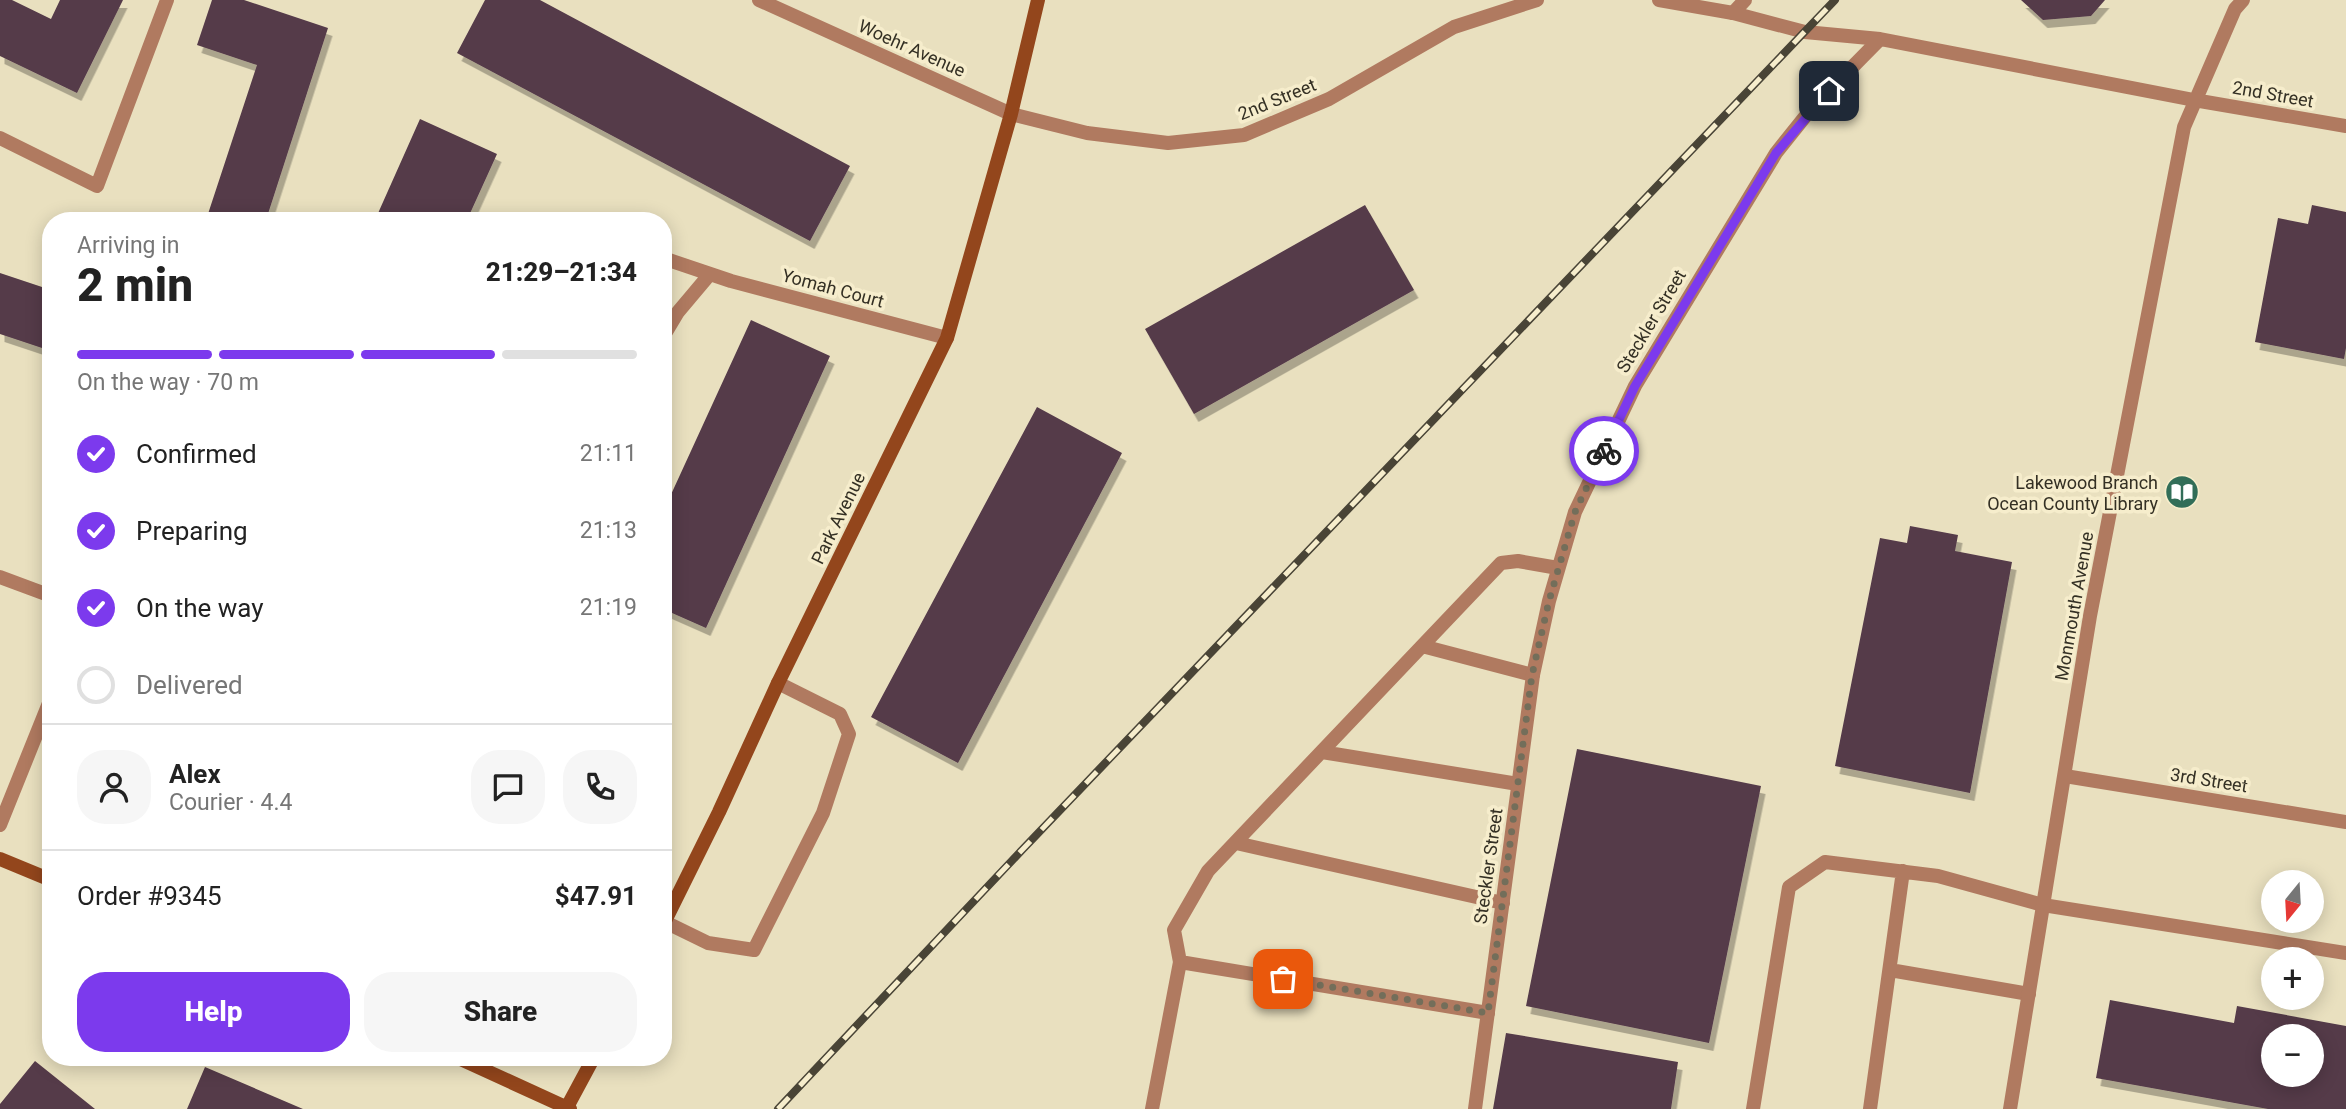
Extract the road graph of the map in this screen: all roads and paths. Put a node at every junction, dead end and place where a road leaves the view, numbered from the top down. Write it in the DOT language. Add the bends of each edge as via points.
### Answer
graph roads {
  1 [pos="167,0"];
  2 [pos="759,0"];
  3 [pos="1038,0"];
  4 [pos="1537,0"];
  5 [pos="1659,0"];
  6 [pos="1745,0"];
  7 [pos="2243,0"];
  8 [pos="1733,13"];
  9 [pos="1880,39"];
  10 [pos="2194,100"];
  11 [pos="1011,114"];
  12 [pos="2346,126"];
  13 [pos="0,138"];
  14 [pos="672,261"];
  15 [pos="710,274"];
  16 [pos="672,322"];
  17 [pos="947,338"];
  18 [pos="1558,568"];
  19 [pos="0,577"];
  20 [pos="42,593"];
  21 [pos="1422,646"];
  22 [pos="1532,675"];
  23 [pos="778,683"];
  24 [pos="42,720"];
  25 [pos="1322,752"];
  26 [pos="2065,776"];
  27 [pos="1518,784"];
  28 [pos="2346,822"];
  29 [pos="0,825"];
  30 [pos="1236,843"];
  31 [pos="0,859"];
  32 [pos="1903,872"];
  33 [pos="42,876"];
  34 [pos="1503,903"];
  35 [pos="2043,905"];
  36 [pos="672,908"];
  37 [pos="672,927"];
  38 [pos="2346,953"];
  39 [pos="1180,962"];
  40 [pos="1890,970"];
  41 [pos="2029,994"];
  42 [pos="1488,1013"];
  43 [pos="475,1066"];
  44 [pos="590,1066"];
  45 [pos="568,1109"];
  46 [pos="1152,1109"];
  47 [pos="1475,1109"];
  48 [pos="1753,1109"];
  49 [pos="1870,1109"];
  50 [pos="2010,1109"];
  1 -- 13 [label="street" via="97,186"];
  2 -- 11 [label="street, Woehr Avenue"];
  3 -- 11 [label="street, Park Avenue"];
  4 -- 11 [label="street, 2nd Street" via="1454,27 1329,99 1244,135 1168,143 1087,133"];
  5 -- 8 [label="street"];
  6 -- 8 [label="street"];
  7 -- 10 [label="street, Monmouth Avenue"];
  8 -- 9 [label="street" via="1805,32"];
  9 -- 10 [label="street"];
  9 -- 18 [label="street, Steckler Street" via="1812,108 1776,153 1635,386 1575,512"];
  10 -- 12 [label="street, 2nd Street"];
  10 -- 26 [label="street, Monmouth Avenue" via="2184,127 2090,616"];
  11 -- 17 [label="street, Park Avenue"];
  14 -- 15 [label="street, Yomah Court"];
  15 -- 16 [label="street"];
  15 -- 17 [label="street, Yomah Court"];
  17 -- 23 [label="street, Park Avenue"];
  18 -- 21 [label="street" via="1501,563"];
  18 -- 22 [label="street, Steckler Street"];
  19 -- 20 [label="street"];
  21 -- 22 [label="street"];
  21 -- 25 [label="street"];
  22 -- 27 [label="street, Steckler Street"];
  23 -- 36 [label="street, Park Avenue"];
  23 -- 37 [label="street" via="839,714 849,734 823,813 754,950 708,943"];
  24 -- 29 [label="street"];
  25 -- 27 [label="street"];
  25 -- 30 [label="street"];
  26 -- 28 [label="street, 3rd Street"];
  26 -- 35 [label="street, Monmouth Avenue"];
  27 -- 34 [label="street, Steckler Street"];
  30 -- 34 [label="street"];
  30 -- 39 [label="street" via="1209,871 1174,930"];
  31 -- 33 [label="street"];
  32 -- 35 [label="street" via="1938,876"];
  32 -- 40 [label="street"];
  32 -- 48 [label="street" via="1825,862 1789,887"];
  34 -- 42 [label="street, Steckler Street"];
  35 -- 38 [label="street"];
  35 -- 41 [label="street, Monmouth Avenue"];
  39 -- 42 [label="street"];
  39 -- 46 [label="street"];
  40 -- 41 [label="street"];
  40 -- 49 [label="street"];
  41 -- 50 [label="street, Monmouth Avenue"];
  42 -- 47 [label="street, Steckler Street"];
  43 -- 45 [label="street"];
  44 -- 45 [label="street"];
}
